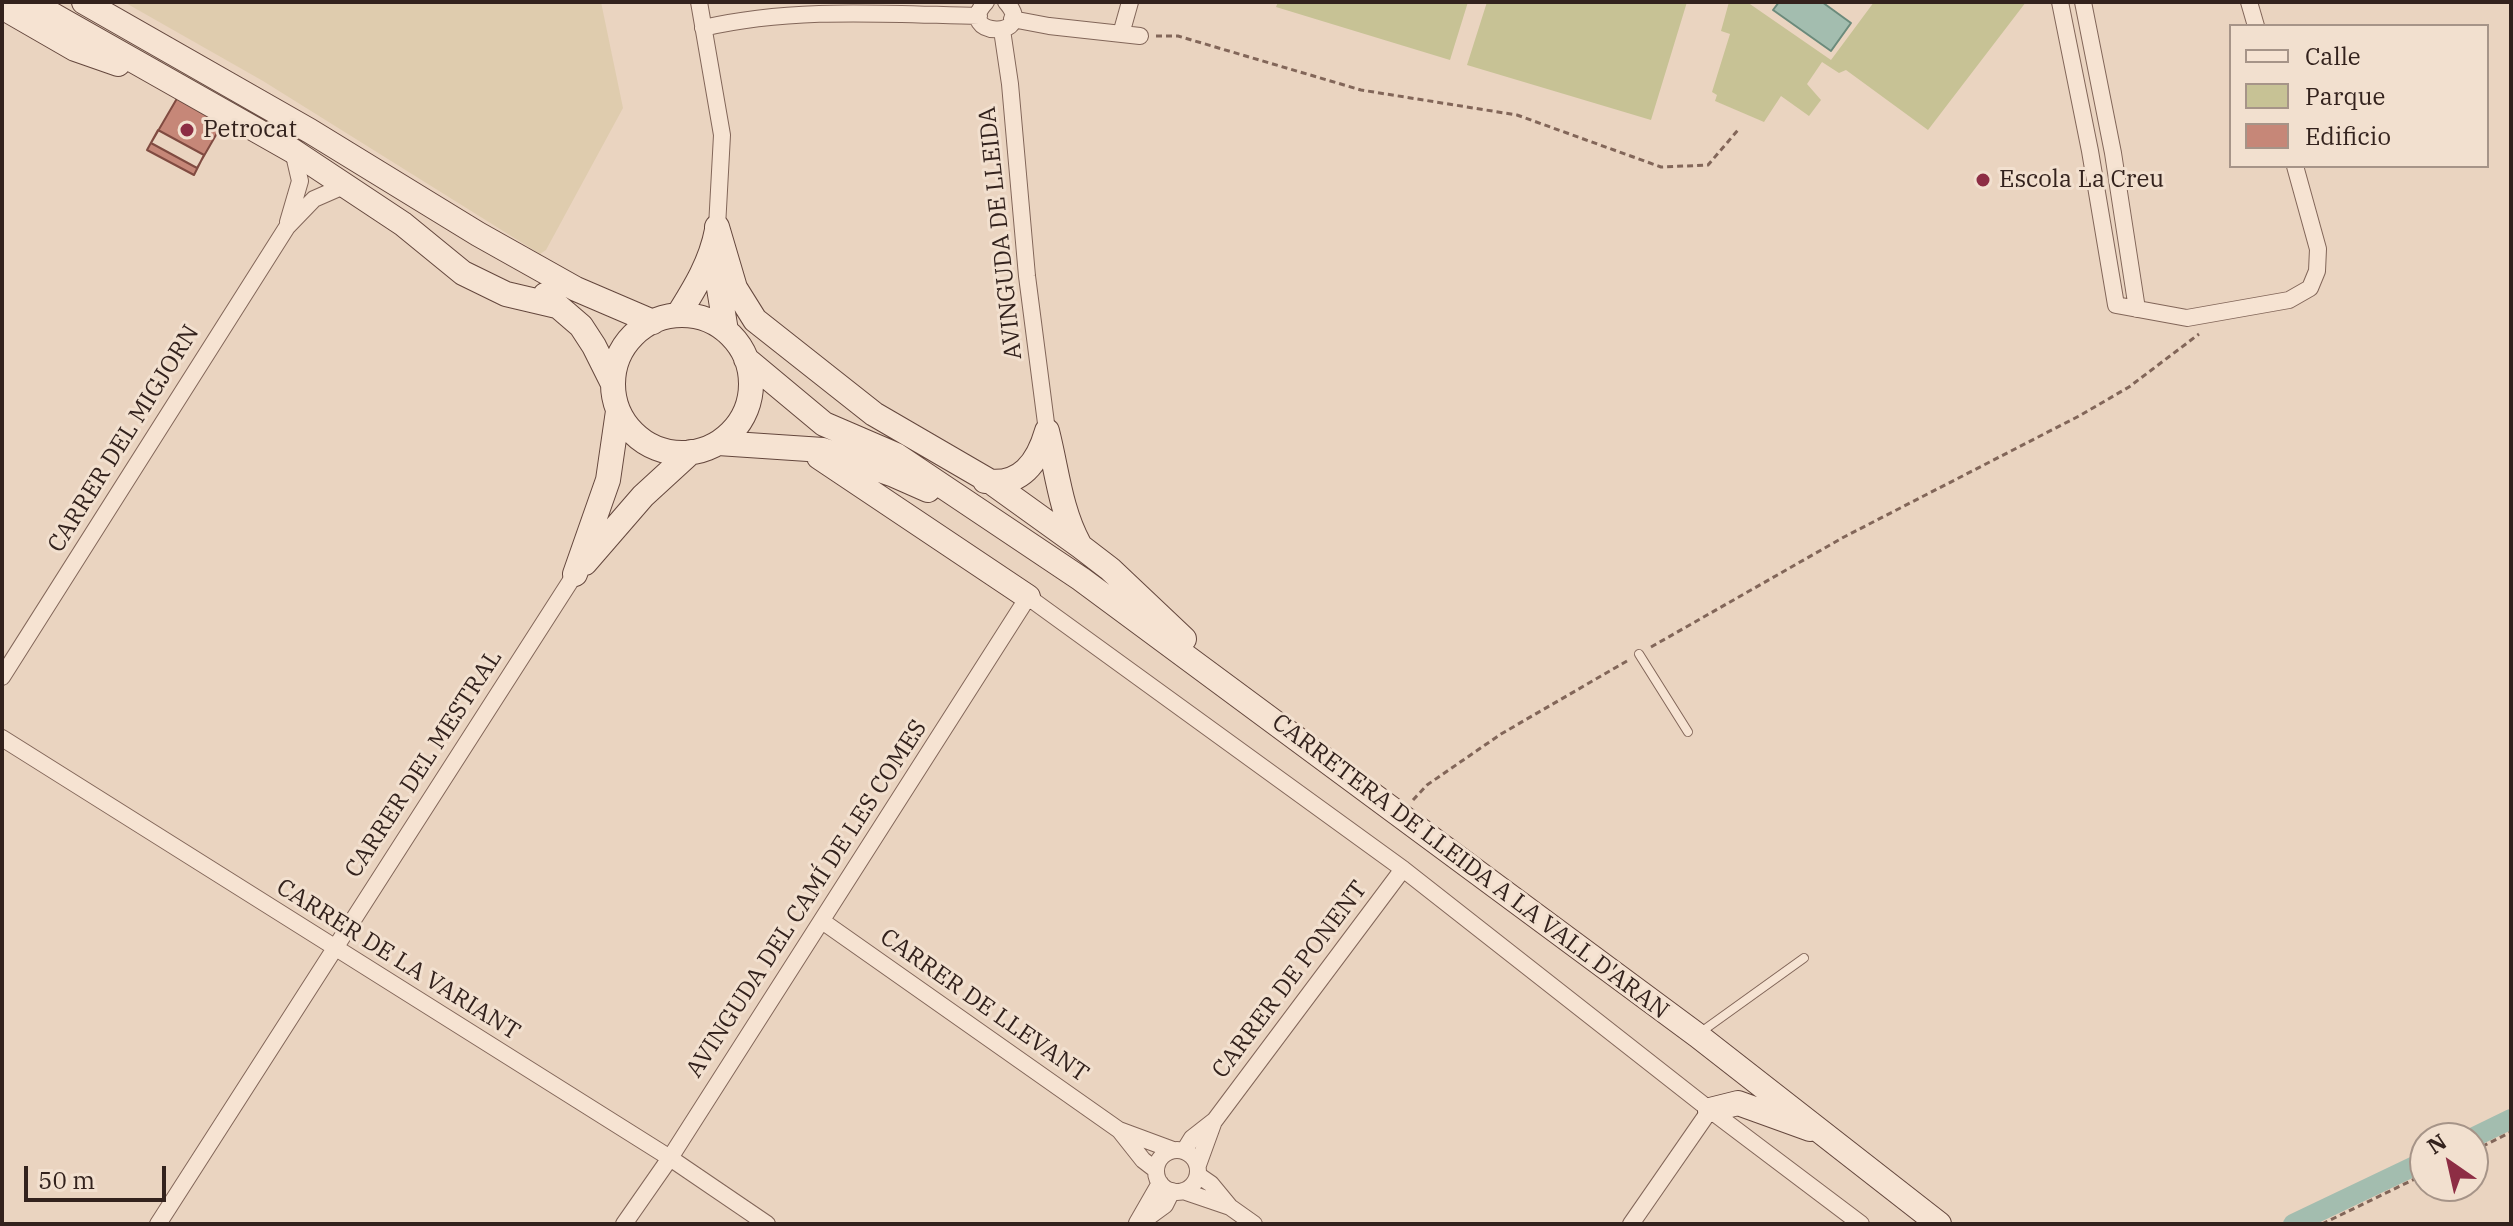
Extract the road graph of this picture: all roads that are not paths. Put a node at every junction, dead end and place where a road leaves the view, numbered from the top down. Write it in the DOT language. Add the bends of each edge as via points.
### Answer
graph roads {
  1 [pos="30,2"];
  2 [pos="84,2"];
  3 [pos="699,2"];
  4 [pos="1006,2"];
  5 [pos="1130,2"];
  6 [pos="2060,2"];
  7 [pos="2083,2"];
  8 [pos="2249,2"];
  9 [pos="2,7"];
  10 [pos="983,9"];
  11 [pos="1007,24"];
  12 [pos="2255,24"];
  13 [pos="703,28"];
  14 [pos="1121,34"];
  15 [pos="1140,36"];
  16 [pos="156,73"];
  17 [pos="293,151"];
  18 [pos="2296,168"];
  19 [pos="346,185"];
  20 [pos="287,227"];
  21 [pos="478,234"];
  22 [pos="715,239"];
  23 [pos="557,306"];
  24 [pos="2137,309"];
  25 [pos="678,315"];
  26 [pos="653,322"];
  27 [pos="726,331"];
  28 [pos="746,359"];
  29 [pos="613,384"];
  30 [pos="618,411"];
  31 [pos="1047,431"];
  32 [pos="718,443"];
  33 [pos="807,449"];
  34 [pos="691,452"];
  35 [pos="896,455"];
  36 [pos="991,482"];
  37 [pos="994,519"];
  38 [pos="1080,546"];
  39 [pos="575,574"];
  40 [pos="1028,597"];
  41 [pos="1639,654"];
  42 [pos="2,677"];
  43 [pos="1263,714"];
  44 [pos="1688,732"];
  45 [pos="2,738"];
  46 [pos="1403,869"];
  47 [pos="822,921"];
  48 [pos="333,948"];
  49 [pos="1804,958"];
  50 [pos="1697,1035"];
  51 [pos="1710,1110"];
  52 [pos="1215,1120"];
  53 [pos="1119,1130"];
  54 [pos="1825,1133"];
  55 [pos="1178,1150"];
  56 [pos="670,1158"];
  57 [pos="1198,1170"];
  58 [pos="1168,1184"];
  59 [pos="1230,1207"];
  60 [pos="158,1224"];
  61 [pos="624,1224"];
  62 [pos="767,1224"];
  63 [pos="1138,1224"];
  64 [pos="1254,1224"];
  65 [pos="1631,1224"];
  66 [pos="1861,1224"];
  67 [pos="1939,1224"];
  1 -- 16 [label="main road"];
  2 -- 21 [label="main road"];
  3 -- 13 [label="street"];
  4 -- 11 [label="street, AVINGUDA DE LLEIDA" via="1011,8"];
  5 -- 14 [label="street"];
  6 -- 24 [label="street" via="2116,305"];
  7 -- 24 [label="street"];
  8 -- 12 [label="street"];
  9 -- 16 [label="main road" via="75,49"];
  10 -- 11 [label="street" via="987,29"];
  10 -- 13 [label="street" via="800,13"];
  11 -- 14 [label="street"];
  11 -- 31 [label="street, AVINGUDA DE LLEIDA" via="1027,276"];
  13 -- 22 [label="street" via="722,135"];
  14 -- 15 [label="street"];
  16 -- 17 [label="main road"];
  17 -- 19 [label="main road"];
  17 -- 20 [label="street, CARRER DEL MIGJORN" via="300,181"];
  18 -- 24 [label="street" via="2318,249 2310,288 2289,300 2187,318"];
  19 -- 20 [label="street, CARRER DEL MIGJORN" via="314,199"];
  19 -- 23 [label="main road" via="463,273 506,294"];
  20 -- 42 [label="street, CARRER DEL MIGJORN"];
  21 -- 23 [label="main road"];
  21 -- 26 [label="main road" via="576,289"];
  22 -- 25 [label="main road" via="696,288"];
  22 -- 27 [label="main road"];
  22 -- 36 [label="main road" via="755,320 874,414"];
  23 -- 29 [label="main road" via="581,326"];
  25 -- 26 [label="main road"];
  25 -- 27 [label="main road" via="703,319"];
  26 -- 29 [label="main road" via="624,347"];
  27 -- 28 [label="main road"];
  28 -- 32 [label="main road" via="751,387 747,406 733,431"];
  28 -- 35 [label="main road" via="824,424"];
  29 -- 30 [label="main road"];
  30 -- 34 [label="main road" via="648,444 668,452"];
  30 -- 39 [label="main road" via="608,480"];
  31 -- 36 [label="main road" via="1031,468 1018,477"];
  31 -- 38 [label="main road" via="1063,509"];
  32 -- 33 [label="main road"];
  32 -- 34 [label="main road"];
  33 -- 37 [label="main road" via="894,475"];
  33 -- 40 [label="main road"];
  34 -- 39 [label="main road" via="643,496"];
  35 -- 36 [label="main road"];
  35 -- 37 [label="main road"];
  36 -- 38 [label="main road"];
  37 -- 43 [label="main road, CARRETERA DE LLEIDA A LA VALL D'ARAN"];
  38 -- 43 [label="main road"];
  39 -- 48 [label="street, CARRER DEL MESTRAL"];
  40 -- 46 [label="street"];
  40 -- 47 [label="street, AVINGUDA DEL CAMÍ DE LES COMES"];
  41 -- 44 [label="lane"];
  43 -- 50 [label="main road, CARRETERA DE LLEIDA A LA VALL D'ARAN"];
  45 -- 48 [label="street, CARRER DE LA VARIANT"];
  46 -- 51 [label="street"];
  46 -- 52 [label="street, CARRER DE PONENT"];
  47 -- 53 [label="street, CARRER DE LLEVANT"];
  47 -- 56 [label="street, AVINGUDA DEL CAMÍ DE LES COMES"];
  48 -- 56 [label="street, CARRER DE LA VARIANT"];
  48 -- 60 [label="street, CARRER DEL MESTRAL"];
  49 -- 50 [label="lane"];
  50 -- 54 [label="main road, CARRETERA DE LLEIDA A LA VALL D'ARAN"];
  51 -- 54 [label="main road" via="1738,1103"];
  51 -- 65 [label="street"];
  51 -- 66 [label="street"];
  52 -- 55 [label="street, CARRER DE PONENT"];
  52 -- 57 [label="street, CARRER DE PONENT"];
  53 -- 55 [label="street, CARRER DE LLEVANT"];
  53 -- 58 [label="street, CARRER DE LLEVANT"];
  54 -- 67 [label="main road, CARRETERA DE LLEIDA A LA VALL D'ARAN"];
  55 -- 57 [label="street" via="1195,1159"];
  55 -- 58 [label="street" via="1161,1157"];
  56 -- 61 [label="street, AVINGUDA DEL CAMÍ DE LES COMES"];
  56 -- 62 [label="street, CARRER DE LA VARIANT"];
  57 -- 58 [label="street" via="1193,1186"];
  57 -- 59 [label="street, CARRER DE LLEVANT"];
  58 -- 59 [label="street, CARRER DE LLEVANT"];
  58 -- 63 [label="street"];
  59 -- 64 [label="street, CARRER DE LLEVANT"];
}
